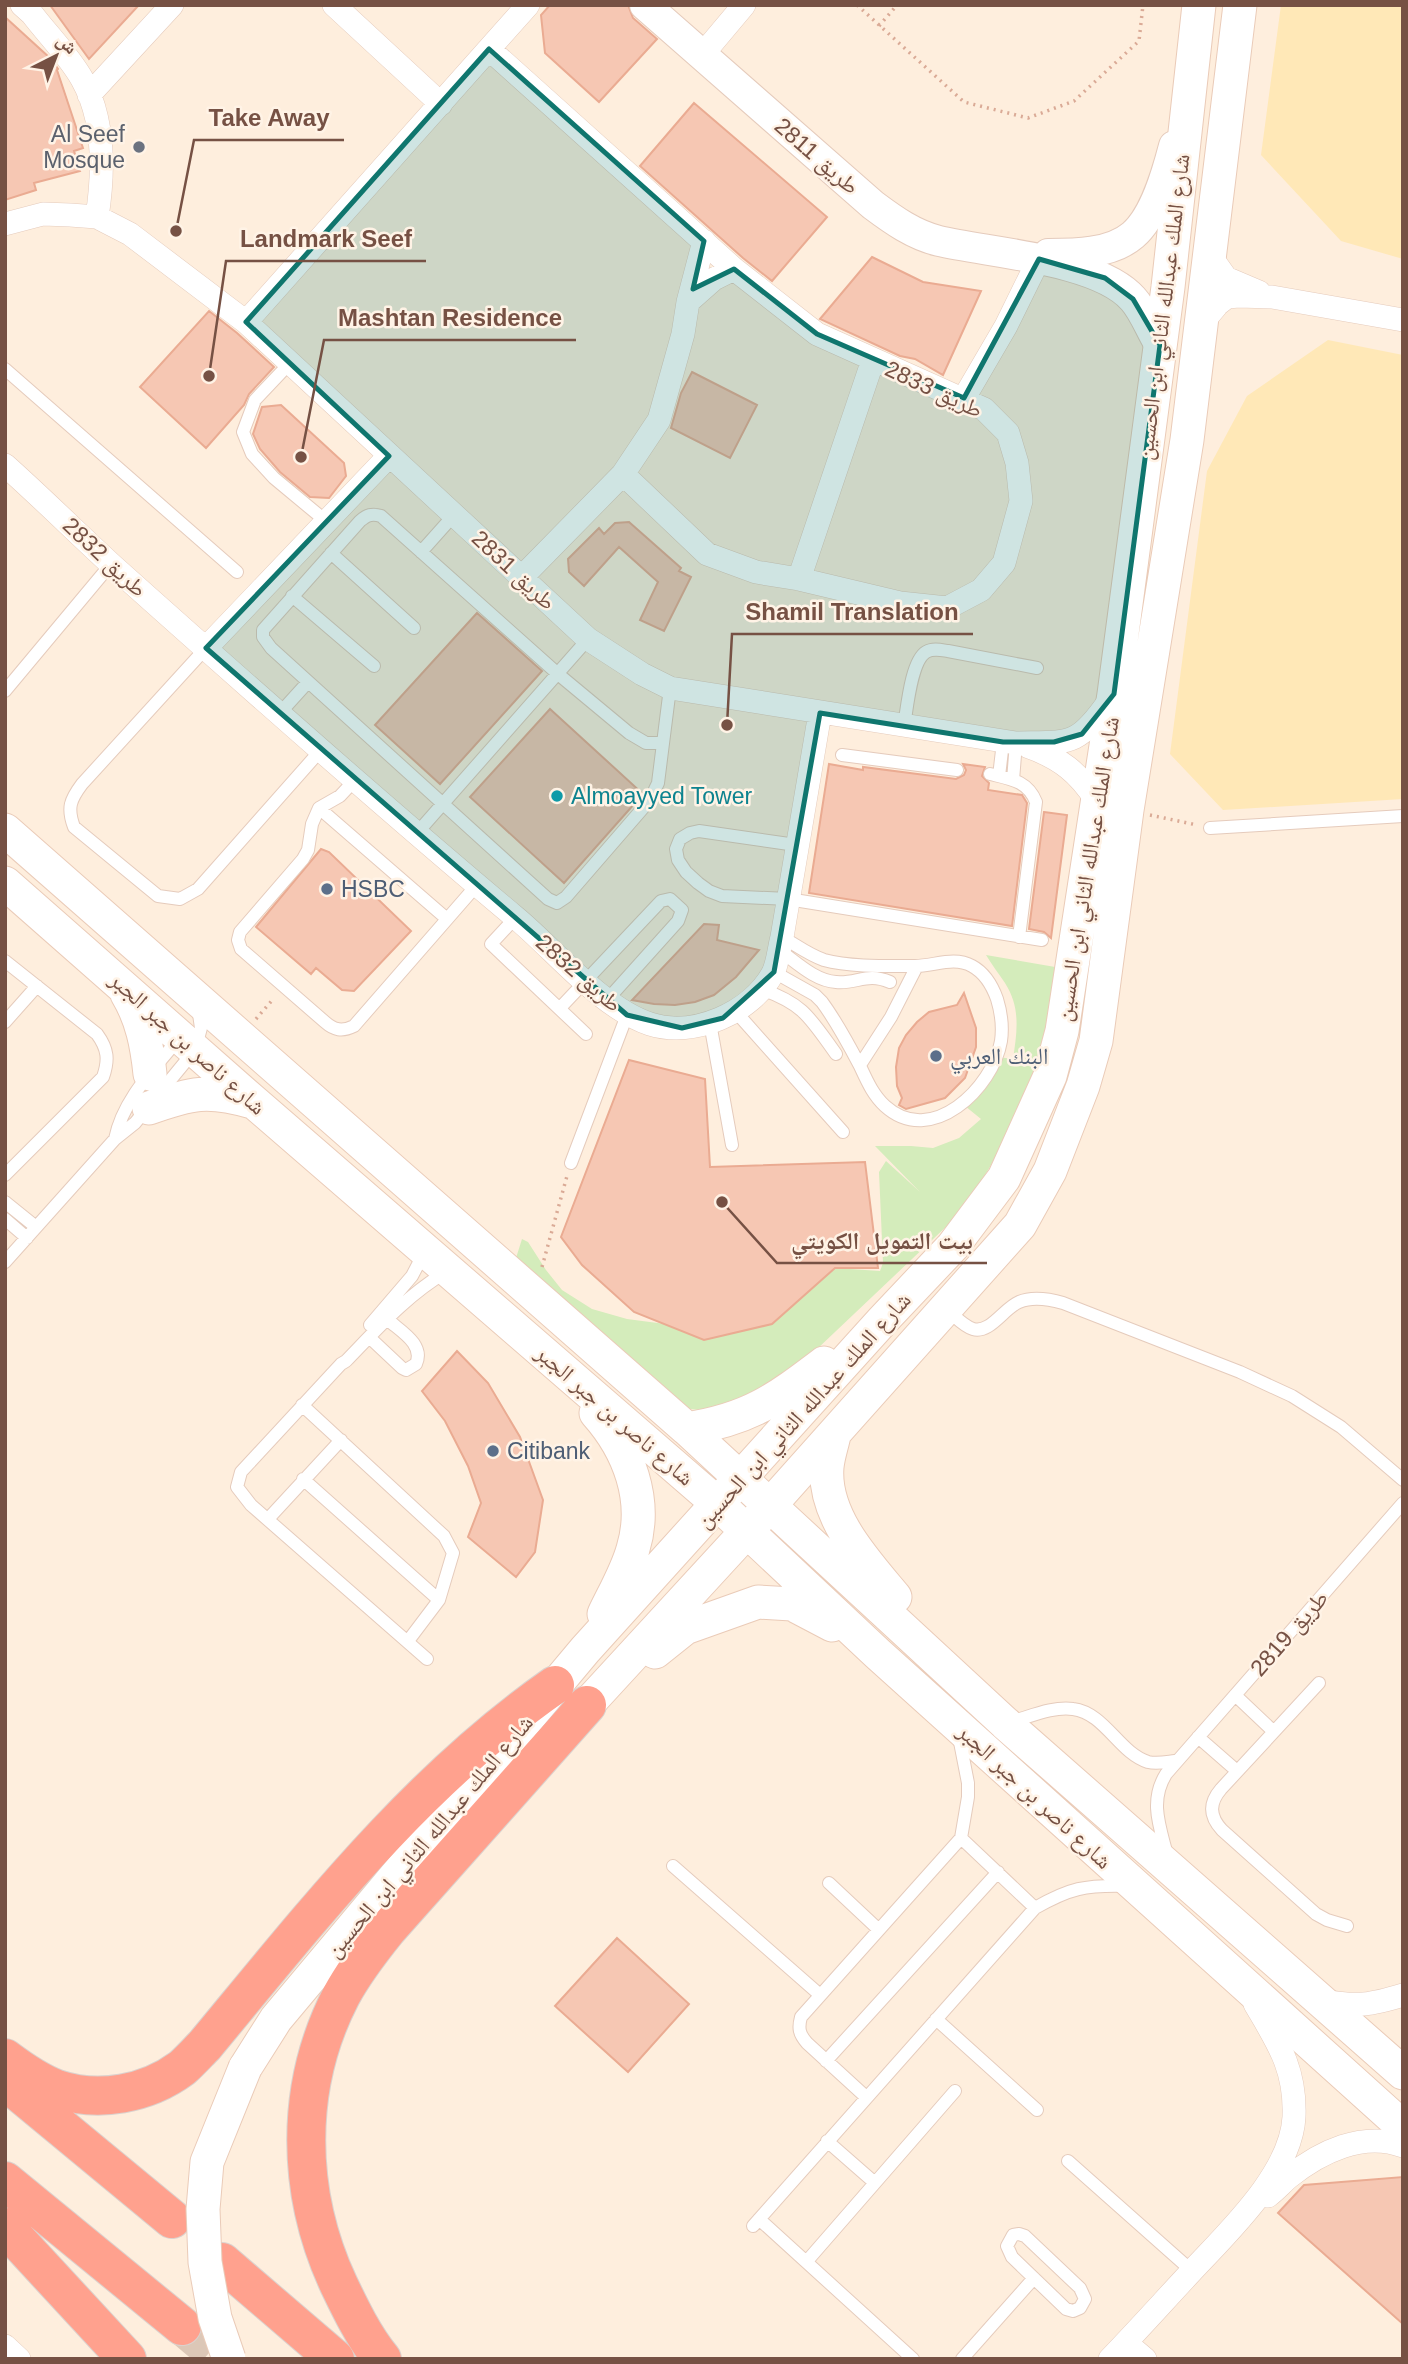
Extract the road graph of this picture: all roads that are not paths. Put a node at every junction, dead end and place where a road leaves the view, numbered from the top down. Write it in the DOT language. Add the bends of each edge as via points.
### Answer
graph roads {
  1 [pos="22,5"];
  2 [pos="172,5"];
  3 [pos="334,5"];
  4 [pos="528,5"];
  5 [pos="645,5"];
  6 [pos="744,5"];
  7 [pos="1199,5"];
  8 [pos="1240,5"];
  9 [pos="489,49"];
  10 [pos="702,55"];
  11 [pos="1191,79"];
  12 [pos="89,95"];
  13 [pos="441,104"];
  14 [pos="97,217"];
  15 [pos="5,224"];
  16 [pos="704,241"];
  17 [pos="1209,254"];
  18 [pos="1028,257"];
  19 [pos="734,269"];
  20 [pos="1272,297"];
  21 [pos="688,302"];
  22 [pos="1403,320"];
  23 [pos="246,322"];
  24 [pos="1201,324"];
  25 [pos="1160,345"];
  26 [pos="873,360"];
  27 [pos="290,363"];
  28 [pos="5,369"];
  29 [pos="964,398"];
  30 [pos="389,456"];
  31 [pos="5,465"];
  32 [pos="622,474"];
  33 [pos="454,515"];
  34 [pos="327,522"];
  35 [pos="421,552"];
  36 [pos="331,553"];
  37 [pos="111,564"];
  38 [pos="237,572"];
  39 [pos="522,577"];
  40 [pos="799,579"];
  41 [pos="292,596"];
  42 [pos="414,628"];
  43 [pos="589,639"];
  44 [pos="206,648"];
  45 [pos="374,666"];
  46 [pos="1037,668"];
  47 [pos="558,674"];
  48 [pos="308,682"];
  49 [pos="670,688"];
  50 [pos="5,691"];
  51 [pos="1114,694"];
  52 [pos="820,713"];
  53 [pos="279,714"];
  54 [pos="904,726"];
  55 [pos="1010,742"];
  56 [pos="663,743"];
  57 [pos="320,751"];
  58 [pos="842,755"];
  59 [pos="957,770"];
  60 [pos="351,779"];
  61 [pos="1013,780"];
  62 [pos="443,803"];
  63 [pos="1111,805"];
  64 [pos="319,808"];
  65 [pos="1401,816"];
  66 [pos="1210,828"];
  67 [pos="5,830"];
  68 [pos="1403,832"];
  69 [pos="417,833"];
  70 [pos="796,845"];
  71 [pos="476,886"];
  72 [pos="14,896"];
  73 [pos="788,899"];
  74 [pos="516,917"];
  75 [pos="447,919"];
  76 [pos="1019,937"];
  77 [pos="1042,940"];
  78 [pos="5,961"];
  79 [pos="774,962"];
  80 [pos="916,966"];
  81 [pos="586,981"];
  82 [pos="120,982"];
  83 [pos="890,982"];
  84 [pos="37,986"];
  85 [pos="608,999"];
  86 [pos="560,1008"];
  87 [pos="736,1012"];
  88 [pos="627,1015"];
  89 [pos="5,1022"];
  90 [pos="710,1023"];
  91 [pos="586,1034"];
  92 [pos="202,1037"];
  93 [pos="835,1054"];
  94 [pos="859,1065"];
  95 [pos="150,1074"];
  96 [pos="255,1103"];
  97 [pos="149,1108"];
  98 [pos="843,1132"];
  99 [pos="115,1139"];
  100 [pos="732,1145"];
  101 [pos="570,1163"];
  102 [pos="5,1175"];
  103 [pos="5,1202"];
  104 [pos="5,1219"];
  105 [pos="31,1233"];
  106 [pos="437,1260"];
  107 [pos="5,1262"];
  108 [pos="946,1308"];
  109 [pos="387,1319"];
  110 [pos="883,1320"];
  111 [pos="369,1338"];
  112 [pos="536,1346"];
  113 [pos="341,1364"];
  114 [pos="302,1405"];
  115 [pos="687,1430"];
  116 [pos="834,1435"];
  117 [pos="341,1440"];
  118 [pos="740,1478"];
  119 [pos="303,1479"];
  120 [pos="1403,1480"];
  121 [pos="1403,1503"];
  122 [pos="718,1504"];
  123 [pos="770,1505"];
  124 [pos="268,1519"];
  125 [pos="747,1531"];
  126 [pos="439,1600"];
  127 [pos="408,1641"];
  128 [pos="585,1650"];
  129 [pos="878,1654"];
  130 [pos="427,1659"];
  131 [pos="959,1679"];
  132 [pos="1319,1683"];
  133 [pos="555,1685"];
  134 [pos="1235,1695"];
  135 [pos="587,1705"];
  136 [pos="956,1723"];
  137 [pos="1005,1723"];
  138 [pos="1273,1731"];
  139 [pos="1198,1737"];
  140 [pos="1175,1762"];
  141 [pos="1237,1771"];
  142 [pos="961,1838"];
  143 [pos="673,1866"];
  144 [pos="1171,1870"];
  145 [pos="998,1872"];
  146 [pos="829,1883"];
  147 [pos="1134,1886"];
  148 [pos="1035,1908"];
  149 [pos="1347,1926"];
  150 [pos="878,1929"];
  151 [pos="1241,1981"];
  152 [pos="820,1994"];
  153 [pos="1403,1995"];
  154 [pos="1323,2001"];
  155 [pos="936,2019"];
  156 [pos="5,2058"];
  157 [pos="826,2061"];
  158 [pos="1403,2073"];
  159 [pos="5,2081"];
  160 [pos="955,2091"];
  161 [pos="866,2096"];
  162 [pos="1037,2110"];
  163 [pos="1403,2127"];
  164 [pos="827,2141"];
  165 [pos="1403,2147"];
  166 [pos="1068,2161"];
  167 [pos="5,2181"];
  168 [pos="875,2183"];
  169 [pos="1253,2204"];
  170 [pos="172,2219"];
  171 [pos="5,2227"];
  172 [pos="807,2261"];
  173 [pos="222,2262"];
  174 [pos="1192,2271"];
  175 [pos="1034,2278"];
  176 [pos="182,2326"];
  177 [pos="5,2346"];
  178 [pos="1118,2351"];
  179 [pos="19,2359"];
  180 [pos="127,2359"];
  181 [pos="229,2359"];
  182 [pos="335,2359"];
  183 [pos="382,2359"];
  184 [pos="913,2359"];
  185 [pos="962,2359"];
  186 [pos="1145,2359"];
  1 -- 12 [label="street" via="82,79"];
  2 -- 12 [label="street"];
  3 -- 13 [label="street"];
  4 -- 9 [label="street"];
  5 -- 10 [label="street, طريق 2811"];
  6 -- 10 [label="street"];
  7 -- 11 [label="main road, شارع الملك عبدالله الثاني ابن الحسين"];
  8 -- 17 [label="main road, شارع الملك عبدالله الثاني ابن الحسين"];
  9 -- 13 [label="street"];
  9 -- 16 [label="street, طريق 2833"];
  10 -- 18 [label="street, طريق 2811" via="902,226 937,240"];
  11 -- 18 [label="street, طريق 2811" via="1166,177 1152,210 1133,236 1108,248"];
  11 -- 25 [label="main road, شارع الملك عبدالله الثاني ابن الحسين"];
  12 -- 14 [label="street" via="101,142"];
  13 -- 23 [label="street"];
  14 -- 15 [label="street, طريق 2831" via="43,214"];
  14 -- 23 [label="street, طريق 2831" via="130,234"];
  16 -- 19 [label="street, طريق 2833"];
  16 -- 21 [label="street"];
  17 -- 20 [label="street" via="1226,278"];
  17 -- 24 [label="main road, شارع الملك عبدالله الثاني ابن الحسين"];
  18 -- 25 [label="street, طريق 2811" via="1105,278 1133,299"];
  18 -- 29 [label="street" via="1006,326"];
  19 -- 21 [label="street" via="714,279"];
  19 -- 26 [label="street, طريق 2833" via="817,334"];
  20 -- 22 [label="street"];
  20 -- 24 [label="street" via="1227,297"];
  21 -- 32 [label="street" via="659,420"];
  23 -- 27 [label="street, طريق 2831"];
  24 -- 63 [label="main road, شارع الملك عبدالله الثاني ابن الحسين" via="1187,440"];
  25 -- 51 [label="main road, شارع الملك عبدالله الثاني ابن الحسين"];
  26 -- 29 [label="street, طريق 2833"];
  26 -- 40 [label="street, طريق 2833"];
  27 -- 30 [label="street, طريق 2831"];
  27 -- 34 [label="lane" via="255,400 243,432 251,454"];
  28 -- 38 [label="lane"];
  29 -- 40 [label="street, طريق 2833" via="984,409 1008,433 1021,501 1004,563 981,590 947,608 900,603"];
  30 -- 33 [label="street, طريق 2831"];
  30 -- 34 [label="street"];
  31 -- 37 [label="street, طريق 2832"];
  32 -- 39 [label="street"];
  32 -- 40 [label="street, طريق 2833" via="707,554 756,572"];
  33 -- 35 [label="lane"];
  33 -- 39 [label="street, طريق 2831"];
  34 -- 44 [label="street"];
  35 -- 36 [label="lane" via="375,514 364,517"];
  35 -- 47 [label="lane"];
  36 -- 41 [label="lane"];
  36 -- 42 [label="lane"];
  37 -- 44 [label="street, طريق 2832"];
  37 -- 50 [label="lane"];
  39 -- 43 [label="street, طريق 2831"];
  41 -- 45 [label="lane"];
  41 -- 48 [label="lane" via="267,624 263,637"];
  43 -- 47 [label="lane"];
  43 -- 49 [label="street, طريق 2831"];
  44 -- 53 [label="street, طريق 2832"];
  44 -- 57 [label="lane" via="71,798 68,813 74,827 158,896 180,899 198,890"];
  46 -- 54 [label="lane" via="934,649 918,659"];
  47 -- 56 [label="lane" via="634,737"];
  47 -- 62 [label="lane"];
  48 -- 53 [label="lane"];
  48 -- 62 [label="lane"];
  49 -- 52 [label="street, طريق 2831"];
  49 -- 56 [label="lane"];
  51 -- 55 [label="street, طريق 2831" via="1090,727 1073,739"];
  51 -- 63 [label="main road, شارع الملك عبدالله الثاني ابن الحسين"];
  52 -- 54 [label="street, طريق 2831"];
  52 -- 70 [label="street"];
  53 -- 57 [label="street, طريق 2832"];
  54 -- 55 [label="street, طريق 2831"];
  55 -- 61 [label="lane"];
  55 -- 61 [label="lane" via="995,775"];
  55 -- 63 [label="street, طريق 2831" via="1069,766"];
  56 -- 62 [label="lane" via="658,783 650,800 557,903 548,900"];
  57 -- 60 [label="street, طريق 2832"];
  58 -- 59 [label="lane"];
  60 -- 64 [label="lane"];
  60 -- 69 [label="street, طريق 2832"];
  61 -- 76 [label="lane" via="1028,787 1036,802"];
  62 -- 69 [label="lane"];
  63 -- 108 [label="main road, شارع الملك عبدالله الثاني ابن الحسين" via="1096,1041 1083,1086 1050,1171 1020,1225"];
  63 -- 110 [label="main road, شارع الملك عبدالله الثاني ابن الحسين" via="1062,1031 1042,1097 1004,1178 953,1246"];
  64 -- 75 [label="lane"];
  64 -- 75 [label="lane" via="303,859 238,940 241,949 325,1022 339,1030 354,1026"];
  65 -- 66 [label="lane"];
  65 -- 68 [label="lane"];
  67 -- 92 [label="main road, شارع ناصر بن جبر الجبر" via="194,996"];
  69 -- 71 [label="street, طريق 2832"];
  70 -- 73 [label="street"];
  70 -- 73 [label="lane" via="699,831 680,839 676,849 686,872 709,891 722,896"];
  71 -- 74 [label="street, طريق 2832"];
  71 -- 75 [label="lane"];
  72 -- 82 [label="main road, شارع ناصر بن جبر الجبر"];
  73 -- 76 [label="lane"];
  73 -- 79 [label="street"];
  74 -- 81 [label="street, طريق 2832"];
  74 -- 86 [label="lane" via="491,944"];
  76 -- 77 [label="lane"];
  78 -- 84 [label="lane"];
  79 -- 80 [label="lane" via="812,955 832,962"];
  79 -- 83 [label="lane" via="840,983 874,977"];
  79 -- 87 [label="street, طريق 2832"];
  79 -- 93 [label="lane" via="788,999"];
  79 -- 94 [label="lane" via="822,1002"];
  80 -- 94 [label="lane" via="891,1017"];
  80 -- 94 [label="lane" via="953,961 970,964 984,975 994,989 1001,1014 1001,1041 993,1066 960,1106 930,1119 914,1120 886,1107"];
  81 -- 85 [label="street, طريق 2832"];
  81 -- 85 [label="lane" via="661,901 676,902 682,910 678,921"];
  81 -- 86 [label="lane"];
  82 -- 92 [label="main road, شارع ناصر بن جبر الجبر"];
  82 -- 95 [label="main road" via="142,1026"];
  84 -- 89 [label="lane"];
  84 -- 102 [label="lane" via="97,1034 108,1054 107,1066 96,1085"];
  85 -- 88 [label="street, طريق 2832"];
  86 -- 91 [label="lane"];
  87 -- 90 [label="street, طريق 2832"];
  87 -- 98 [label="lane"];
  88 -- 90 [label="street, طريق 2832" via="653,1025 682,1028"];
  88 -- 101 [label="lane"];
  90 -- 100 [label="lane"];
  92 -- 95 [label="lane"];
  92 -- 96 [label="main road, شارع ناصر بن جبر الجبر"];
  92 -- 97 [label="lane"];
  92 -- 115 [label="main road, شارع ناصر بن جبر الجبر" via="534,1296"];
  95 -- 99 [label="lane" via="123,1114"];
  96 -- 97 [label="main road" via="210,1094 185,1095"];
  96 -- 106 [label="main road, شارع ناصر بن جبر الجبر"];
  97 -- 99 [label="lane"];
  99 -- 105 [label="lane"];
  103 -- 105 [label="lane"];
  104 -- 105 [label="lane"];
  105 -- 107 [label="lane"];
  106 -- 109 [label="lane" via="425,1284"];
  106 -- 112 [label="main road, شارع ناصر بن جبر الجبر"];
  106 -- 113 [label="lane" via="412,1276 342,1357"];
  108 -- 116 [label="main road, شارع الملك عبدالله الثاني ابن الحسين"];
  108 -- 120 [label="lane" via="977,1330 988,1327 1017,1302 1063,1303 1292,1396 1341,1427"];
  109 -- 111 [label="lane"];
  109 -- 111 [label="lane" via="415,1344 416,1364 402,1368"];
  110 -- 115 [label="main road" via="768,1404 729,1421"];
  110 -- 118 [label="main road, شارع الملك عبدالله الثاني ابن الحسين"];
  111 -- 113 [label="lane"];
  112 -- 122 [label="main road, شارع ناصر بن جبر الجبر"];
  112 -- 128 [label="main road" via="606,1424 630,1465 639,1499 633,1551"];
  113 -- 114 [label="lane"];
  114 -- 117 [label="lane"];
  114 -- 124 [label="lane" via="241,1472 237,1487"];
  115 -- 118 [label="main road, شارع ناصر بن جبر الجبر"];
  116 -- 123 [label="main road, شارع الملك عبدالله الثاني ابن الحسين"];
  116 -- 131 [label="main road" via="827,1468 835,1511 867,1563"];
  117 -- 119 [label="lane"];
  117 -- 126 [label="lane" via="444,1536 453,1553"];
  118 -- 122 [label="main road, شارع الملك عبدالله الثاني ابن الحسين"];
  118 -- 123 [label="main road, شارع ناصر بن جبر الجبر"];
  119 -- 124 [label="lane"];
  119 -- 126 [label="lane"];
  121 -- 134 [label="lane, طريق 2819"];
  122 -- 125 [label="main road, شارع ناصر بن جبر الجبر"];
  122 -- 128 [label="main road, شارع الملك عبدالله الثاني ابن الحسين"];
  123 -- 125 [label="main road, شارع الملك عبدالله الثاني ابن الحسين"];
  123 -- 131 [label="main road, شارع ناصر بن جبر الجبر"];
  124 -- 127 [label="lane"];
  125 -- 129 [label="main road, شارع ناصر بن جبر الجبر"];
  125 -- 135 [label="main road, شارع الملك عبدالله الثاني ابن الحسين"];
  126 -- 127 [label="lane"];
  127 -- 130 [label="lane"];
  128 -- 133 [label="main road, شارع الملك عبدالله الثاني ابن الحسين"];
  129 -- 135 [label="main road" via="792,1604 758,1602 685,1628"];
  129 -- 136 [label="main road, شارع ناصر بن جبر الجبر"];
  131 -- 137 [label="main road, شارع ناصر بن جبر الجبر"];
  132 -- 138 [label="lane"];
  133 -- 156 [label="highway" via="486,1740 378,1841 183,2067 134,2091 90,2096 57,2089"];
  133 -- 181 [label="main road, شارع الملك عبدالله الثاني ابن الحسين, bridge" via="288,2004 245,2067 207,2162 203,2209 205,2262 215,2318"];
  134 -- 138 [label="lane"];
  134 -- 139 [label="lane, طريق 2819"];
  135 -- 183 [label="highway" via="362,1962 330,2020 313,2071 305,2154 319,2235 354,2315"];
  136 -- 142 [label="lane" via="968,1783"];
  136 -- 147 [label="main road, شارع ناصر بن جبر الجبر"];
  137 -- 140 [label="lane" via="1075,1709 1096,1719 1144,1760"];
  137 -- 144 [label="main road, شارع ناصر بن جبر الجبر"];
  138 -- 141 [label="lane"];
  139 -- 140 [label="lane, طريق 2819"];
  139 -- 141 [label="lane"];
  140 -- 144 [label="lane, طريق 2819" via="1160,1782 1156,1801"];
  141 -- 149 [label="lane" via="1213,1798 1214,1821 1316,1914"];
  142 -- 145 [label="lane"];
  142 -- 150 [label="lane"];
  143 -- 152 [label="lane"];
  144 -- 154 [label="main road, شارع ناصر بن جبر الجبر"];
  145 -- 148 [label="lane"];
  145 -- 157 [label="lane"];
  146 -- 150 [label="lane"];
  147 -- 148 [label="lane" via="1068,1890"];
  147 -- 151 [label="main road, شارع ناصر بن جبر الجبر"];
  148 -- 155 [label="lane"];
  150 -- 152 [label="lane"];
  151 -- 163 [label="main road, شارع ناصر بن جبر الجبر"];
  151 -- 169 [label="street" via="1286,2056 1294,2117 1290,2144"];
  152 -- 157 [label="lane" via="798,2026"];
  153 -- 154 [label="street" via="1353,2006"];
  154 -- 158 [label="main road, شارع ناصر بن جبر الجبر"];
  155 -- 161 [label="lane"];
  155 -- 162 [label="lane"];
  157 -- 161 [label="lane"];
  159 -- 170 [label="highway"];
  160 -- 168 [label="lane"];
  161 -- 164 [label="lane"];
  164 -- 168 [label="lane"];
  164 -- 172 [label="lane" via="756,2222"];
  165 -- 169 [label="street" via="1370,2140 1342,2146"];
  166 -- 174 [label="lane"];
  167 -- 176 [label="highway"];
  168 -- 172 [label="lane"];
  169 -- 174 [label="street"];
  171 -- 180 [label="highway"];
  172 -- 184 [label="lane"];
  173 -- 182 [label="highway"];
  174 -- 178 [label="street"];
  175 -- 175 [label="lane" via="1066,2309 1073,2311 1084,2304 1080,2288 1025,2236 1013,2235 1008,2251"];
  175 -- 185 [label="lane"];
  177 -- 179 [label="street"];
  178 -- 186 [label="street"];
}
